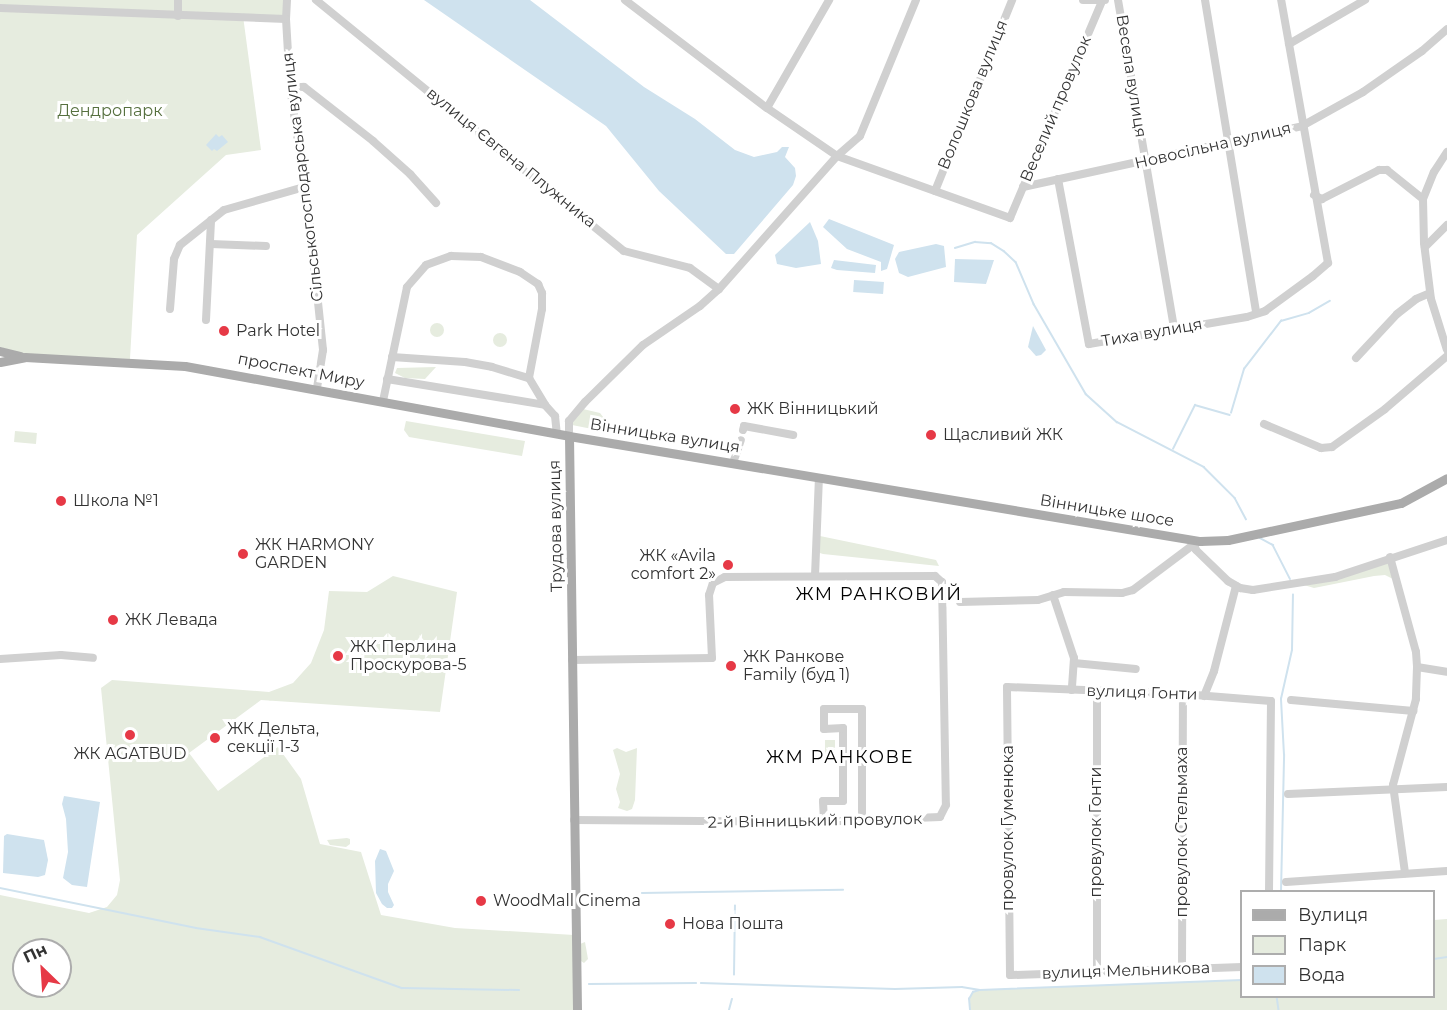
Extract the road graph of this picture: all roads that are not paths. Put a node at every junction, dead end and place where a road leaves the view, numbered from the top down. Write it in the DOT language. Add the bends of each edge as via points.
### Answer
graph roads {
  1 [pos="178,0"];
  2 [pos="287,0"];
  3 [pos="316,0"];
  4 [pos="625,0"];
  5 [pos="830,0"];
  6 [pos="916,0"];
  7 [pos="1012,0"];
  8 [pos="1083,0"];
  9 [pos="1118,0"];
  10 [pos="1205,0"];
  11 [pos="1281,0"];
  12 [pos="1365,0"];
  13 [pos="1104,1"];
  14 [pos="0,8"];
  15 [pos="178,16"];
  16 [pos="286,19"];
  17 [pos="1447,29"];
  18 [pos="1289,44"];
  19 [pos="290,86"];
  20 [pos="767,108"];
  21 [pos="1302,126"];
  22 [pos="1227,143"];
  23 [pos="1447,152"];
  24 [pos="837,156"];
  25 [pos="1144,161"];
  26 [pos="1058,179"];
  27 [pos="304,187"];
  28 [pos="1023,187"];
  29 [pos="935,191"];
  30 [pos="1314,195"];
  31 [pos="1423,199"];
  32 [pos="436,203"];
  33 [pos="211,220"];
  34 [pos="1447,225"];
  35 [pos="211,244"];
  36 [pos="266,246"];
  37 [pos="1425,247"];
  38 [pos="719,289"];
  39 [pos="1430,293"];
  40 [pos="170,309"];
  41 [pos="1256,314"];
  42 [pos="206,320"];
  43 [pos="1174,329"];
  44 [pos="1447,350"];
  45 [pos="0,351"];
  46 [pos="1447,356"];
  47 [pos="25,357"];
  48 [pos="392,357"];
  49 [pos="1356,358"];
  50 [pos="0,362"];
  51 [pos="387,378"];
  52 [pos="529,378"];
  53 [pos="316,389"];
  54 [pos="383,401"];
  55 [pos="547,406"];
  56 [pos="1264,424"];
  57 [pos="743,430"];
  58 [pos="557,434"];
  59 [pos="793,435"];
  60 [pos="569,436"];
  61 [pos="741,440"];
  62 [pos="733,463"];
  63 [pos="755,467"];
  64 [pos="819,478"];
  65 [pos="1447,478"];
  66 [pos="1447,540"];
  67 [pos="1193,543"];
  68 [pos="1390,557"];
  69 [pos="815,576"];
  70 [pos="1236,586"];
  71 [pos="1053,595"];
  72 [pos="960,602"];
  73 [pos="93,658"];
  74 [pos="0,659"];
  75 [pos="572,660"];
  76 [pos="1074,663"];
  77 [pos="1417,668"];
  78 [pos="1136,669"];
  79 [pos="1447,672"];
  80 [pos="1013,688"];
  81 [pos="1072,690"];
  82 [pos="1097,691"];
  83 [pos="1183,694"];
  84 [pos="1204,696"];
  85 [pos="1291,700"];
  86 [pos="1414,711"];
  87 [pos="1447,787"];
  88 [pos="1394,788"];
  89 [pos="1288,794"];
  90 [pos="574,820"];
  91 [pos="862,820"];
  92 [pos="824,821"];
  93 [pos="1447,871"];
  94 [pos="1405,873"];
  95 [pos="1286,882"];
  96 [pos="1269,890"];
  97 [pos="1240,967"];
  98 [pos="1182,970"];
  99 [pos="1097,973"];
  100 [pos="1010,975"];
  101 [pos="577,1010"];
  1 -- 15 [label="street"];
  2 -- 16 [label="street, Сільськогосподарська вулиця"];
  3 -- 38 [label="street, вулиця Євгена Плужника" via="624,251 690,268"];
  4 -- 20 [label="street"];
  5 -- 20 [label="street"];
  6 -- 24 [label="street, Трудова вулиця" via="860,136"];
  7 -- 29 [label="street, Волошкова вулиця"];
  8 -- 13 [label="street"];
  9 -- 25 [label="street, Весела вулиця"];
  10 -- 22 [label="street"];
  11 -- 18 [label="street"];
  12 -- 18 [label="street"];
  13 -- 28 [label="street, Веселий провулок"];
  14 -- 15 [label="street"];
  15 -- 16 [label="street"];
  16 -- 19 [label="street, Сільськогосподарська вулиця"];
  17 -- 21 [label="street, Новосільна вулиця" via="1363,92"];
  18 -- 21 [label="street"];
  19 -- 27 [label="street, Сільськогосподарська вулиця"];
  19 -- 32 [label="street" via="304,87 374,141"];
  20 -- 24 [label="street"];
  21 -- 22 [label="street, Новосільна вулиця"];
  21 -- 30 [label="street"];
  22 -- 25 [label="street, Новосільна вулиця"];
  22 -- 41 [label="street"];
  23 -- 31 [label="street"];
  24 -- 29 [label="street"];
  24 -- 38 [label="street, Трудова вулиця"];
  25 -- 26 [label="street, Новосільна вулиця"];
  25 -- 43 [label="street, Весела вулиця"];
  26 -- 28 [label="street, Новосільна вулиця"];
  26 -- 43 [label="street, Тиха вулиця" via="1089,344"];
  27 -- 33 [label="street" via="241,203"];
  27 -- 53 [label="street, Сільськогосподарська вулиця" via="322,350"];
  28 -- 29 [label="street, Веселий провулок" via="1010,218"];
  30 -- 31 [label="street" via="1322,200 1378,170 1387,170"];
  30 -- 41 [label="street, Тиха вулиця" via="1328,263"];
  31 -- 37 [label="street"];
  33 -- 35 [label="street"];
  33 -- 40 [label="street" via="175,252"];
  34 -- 37 [label="street"];
  35 -- 36 [label="street"];
  35 -- 42 [label="street"];
  37 -- 39 [label="street"];
  38 -- 60 [label="street, Трудова вулиця" via="643,345 569,422"];
  39 -- 44 [label="street"];
  39 -- 49 [label="street" via="1397,314"];
  41 -- 43 [label="street, Тиха вулиця"];
  45 -- 47 [label="main road, проспект Миру"];
  46 -- 56 [label="street" via="1385,409 1332,447 1321,448"];
  47 -- 50 [label="main road, проспект Миру"];
  47 -- 53 [label="main road, проспект Миру" via="161,363"];
  48 -- 51 [label="street"];
  48 -- 52 [label="street" via="486,365"];
  48 -- 52 [label="street" via="407,287 418,272 441,258 481,257 535,280 542,293"];
  51 -- 54 [label="street"];
  51 -- 55 [label="street"];
  52 -- 55 [label="street"];
  53 -- 54 [label="main road, проспект Миру"];
  54 -- 58 [label="main road, проспект Миру"];
  55 -- 58 [label="street" via="555,416"];
  57 -- 59 [label="street" via="744,426"];
  58 -- 60 [label="main road, проспект Миру"];
  60 -- 62 [label="main road, Вінницька вулиця"];
  60 -- 75 [label="main road, Трудова вулиця"];
  61 -- 62 [label="street"];
  62 -- 63 [label="main road, Вінницька вулиця"];
  63 -- 64 [label="main road, Вінницьке шосе"];
  64 -- 67 [label="main road, Вінницьке шосе"];
  64 -- 69 [label="street"];
  65 -- 67 [label="main road, Вінницьке шосе" via="1401,503 1228,540"];
  66 -- 68 [label="street"];
  67 -- 70 [label="street"];
  67 -- 71 [label="street" via="1132,590"];
  68 -- 70 [label="street" via="1335,577 1253,590"];
  68 -- 77 [label="street"];
  69 -- 75 [label="street" via="725,577 714,583 709,595 712,658"];
  69 -- 91 [label="street, 2-й Вінницький провулок" via="935,576 942,582 944,813 932,819"];
  70 -- 84 [label="street"];
  71 -- 72 [label="street" via="1004,603"];
  71 -- 76 [label="street"];
  73 -- 74 [label="street" via="61,655"];
  75 -- 90 [label="main road, Трудова вулиця"];
  76 -- 78 [label="street"];
  76 -- 81 [label="street"];
  77 -- 79 [label="street"];
  77 -- 86 [label="street"];
  80 -- 81 [label="street, вулиця Гонти"];
  80 -- 100 [label="street, провулок Гуменюка" via="1007,687"];
  81 -- 82 [label="street, вулиця Гонти"];
  82 -- 83 [label="street, вулиця Гонти"];
  82 -- 99 [label="street, провулок Гонти"];
  83 -- 84 [label="street, вулиця Гонти"];
  83 -- 98 [label="street, провулок Стельмаха"];
  84 -- 96 [label="street, вулиця Гонти" via="1271,702"];
  85 -- 86 [label="street"];
  86 -- 88 [label="street" via="1398,759"];
  87 -- 88 [label="street"];
  88 -- 89 [label="street"];
  88 -- 94 [label="street"];
  90 -- 92 [label="street, 2-й Вінницький провулок"];
  90 -- 101 [label="main road, Трудова вулиця"];
  91 -- 92 [label="street, 2-й Вінницький провулок"];
  91 -- 92 [label="street" via="862,710 824,709 824,729 843,728 843,801 823,801"];
  93 -- 94 [label="street"];
  94 -- 95 [label="street"];
  97 -- 98 [label="street, вулиця Мельникова"];
  98 -- 99 [label="street, вулиця Мельникова"];
  99 -- 100 [label="street, вулиця Мельникова"];
}
